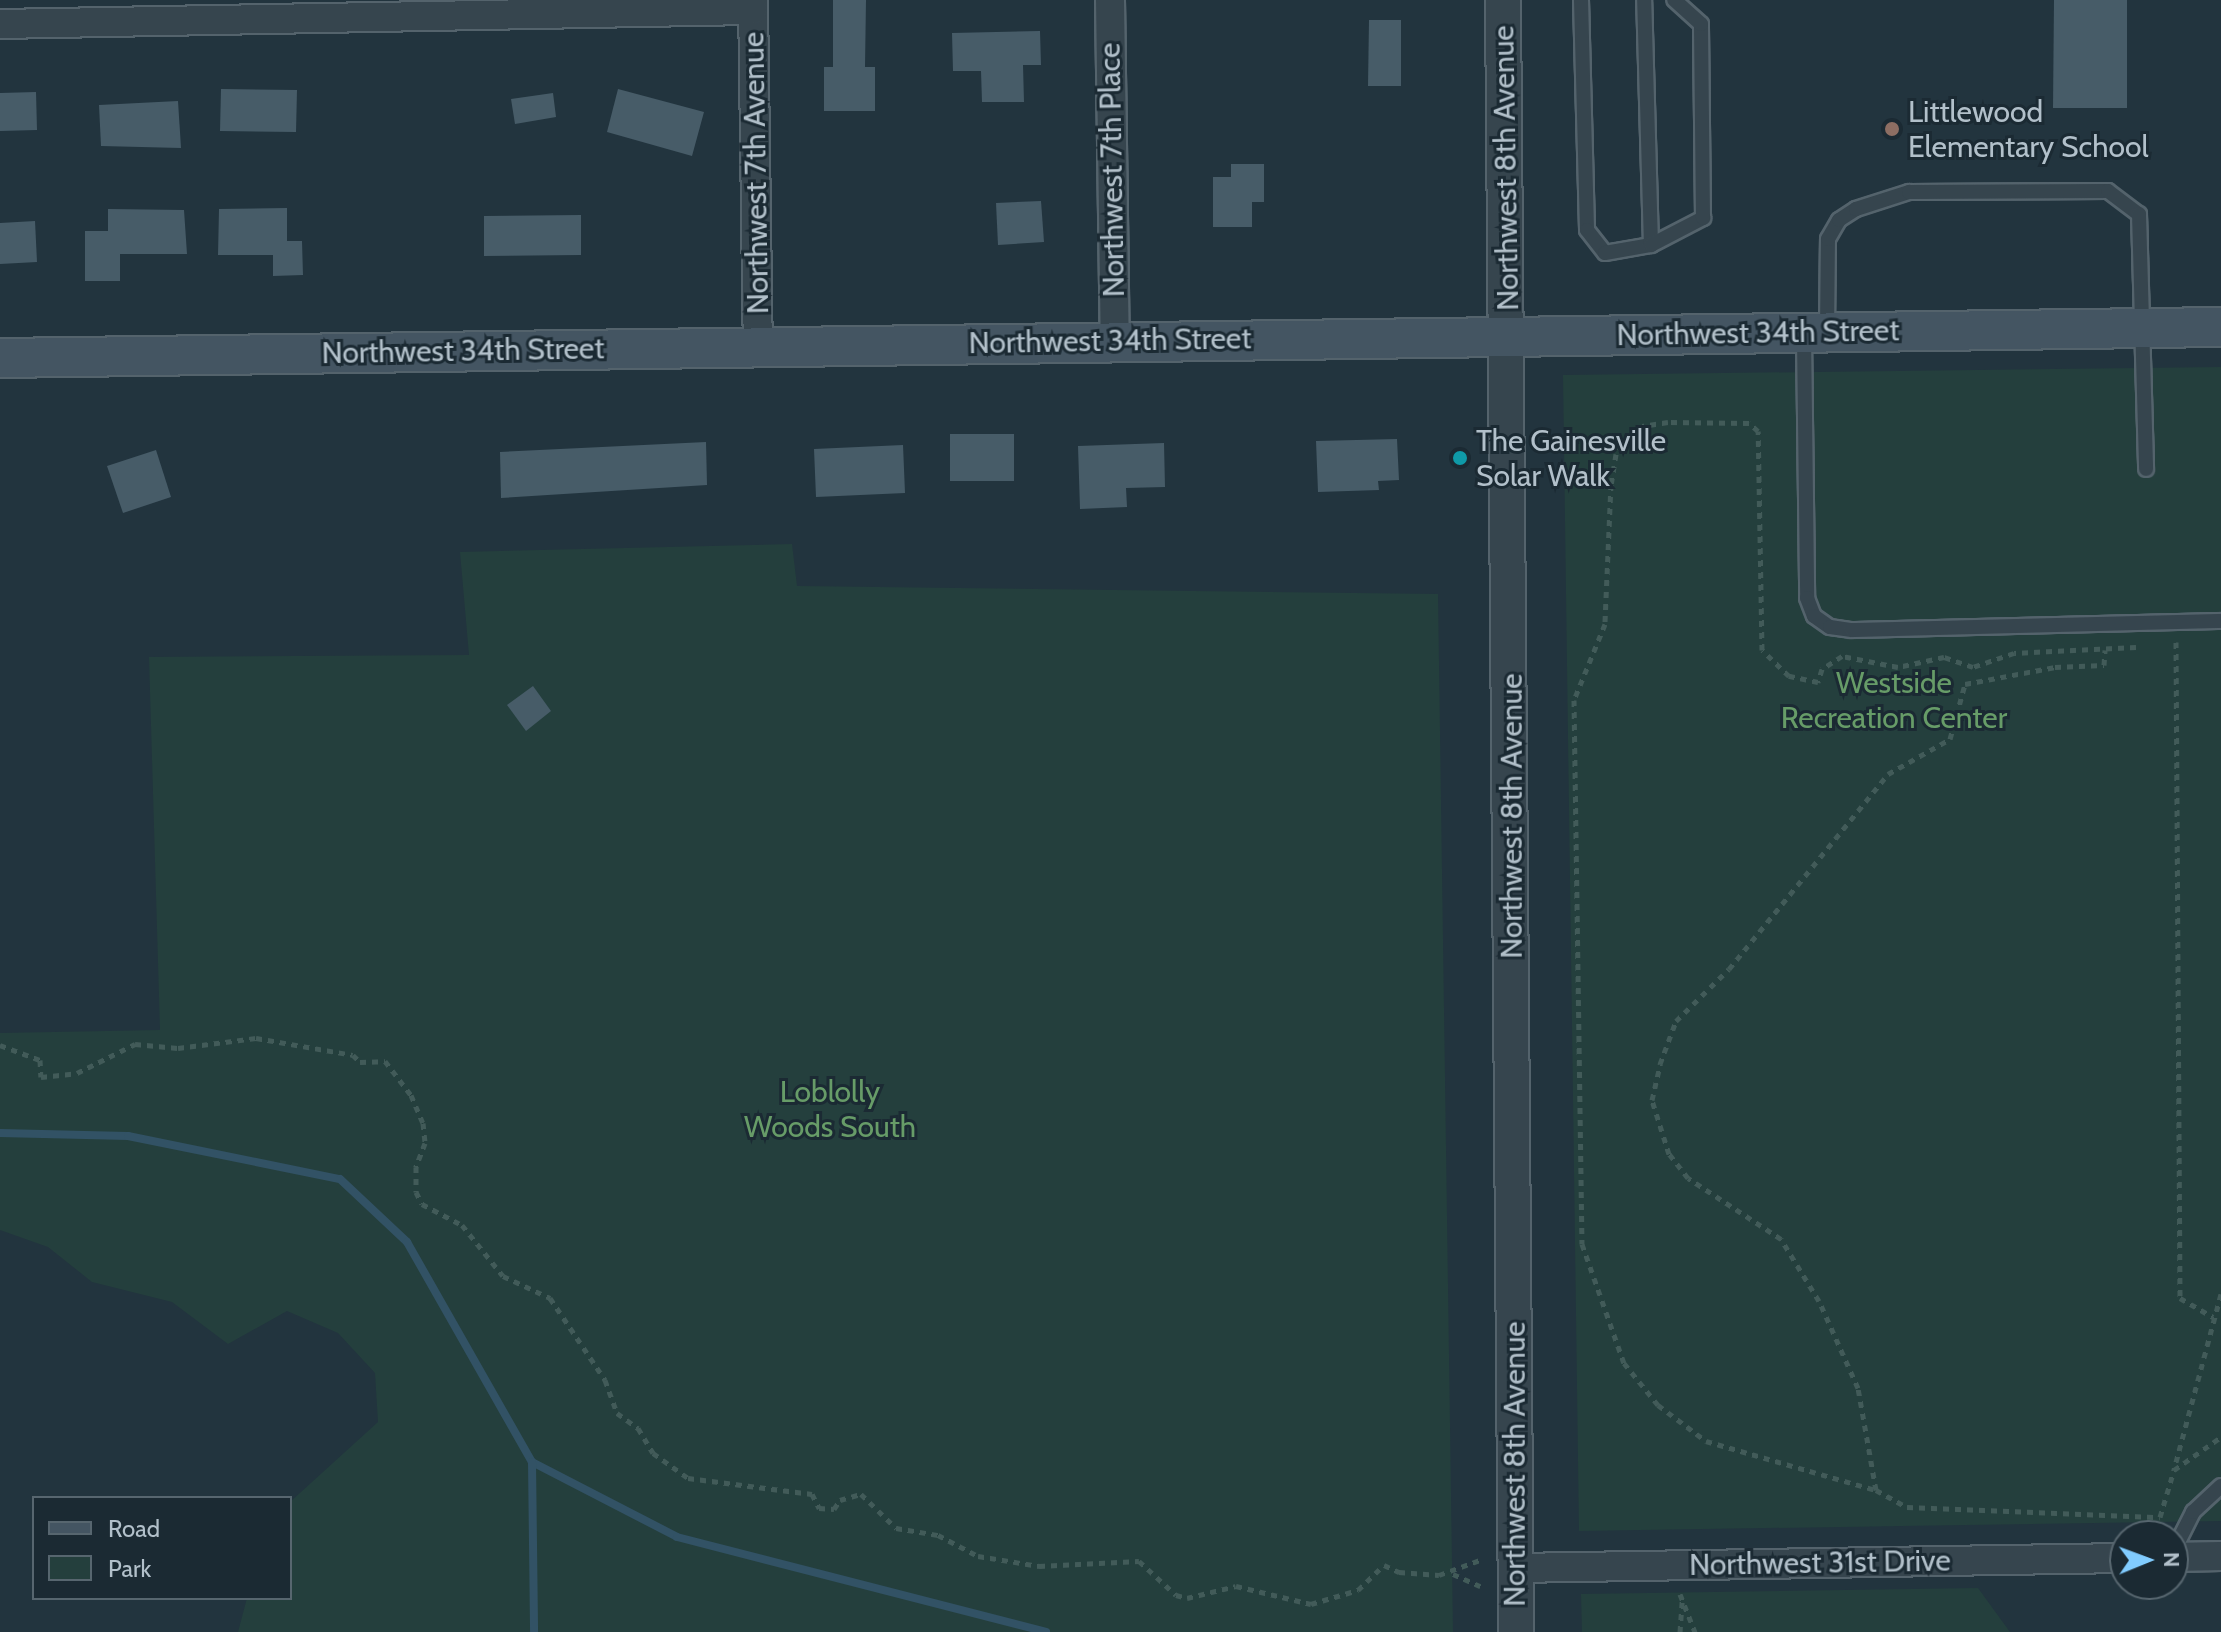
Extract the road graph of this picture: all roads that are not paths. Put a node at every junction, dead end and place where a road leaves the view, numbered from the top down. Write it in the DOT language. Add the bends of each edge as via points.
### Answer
graph roads {
  1 [pos="1110,0"];
  2 [pos="1503,0"];
  3 [pos="1581,0"];
  4 [pos="1644,0"];
  5 [pos="1674,0"];
  6 [pos="753,5"];
  7 [pos="0,24"];
  8 [pos="1651,245"];
  9 [pos="2221,327"];
  10 [pos="2145,328"];
  11 [pos="1815,331"];
  12 [pos="1509,335"];
  13 [pos="1115,341"];
  14 [pos="758,346"];
  15 [pos="0,358"];
  16 [pos="2146,469"];
  17 [pos="2221,621"];
  18 [pos="2221,1486"];
  19 [pos="2189,1520"];
  20 [pos="2189,1555"];
  21 [pos="2221,1556"];
  22 [pos="2109,1558"];
  23 [pos="1515,1568"];
  24 [pos="1516,1632"];
  1 -- 13 [label="street, Northwest 7th Place"];
  2 -- 12 [label="street, Northwest 8th Avenue"];
  3 -- 8 [label="lane" via="1587,230 1605,253"];
  4 -- 8 [label="lane"];
  5 -- 8 [label="lane" via="1701,24 1703,218"];
  6 -- 7 [label="street"];
  6 -- 14 [label="street, Northwest 7th Avenue"];
  9 -- 10 [label="main road, Northwest 34th Street"];
  10 -- 11 [label="main road, Northwest 34th Street"];
  10 -- 11 [label="lane" via="2139,214 2108,191 2085,189 1909,192 1856,209 1839,220 1828,239"];
  10 -- 16 [label="lane"];
  11 -- 12 [label="main road, Northwest 34th Street"];
  11 -- 17 [label="lane" via="1807,598 1814,616 1830,627 1852,630"];
  12 -- 13 [label="main road, Northwest 34th Street"];
  12 -- 23 [label="street, Northwest 8th Avenue"];
  13 -- 14 [label="main road, Northwest 34th Street"];
  14 -- 15 [label="main road, Northwest 34th Street"];
  18 -- 19 [label="lane"];
  20 -- 21 [label="street"];
  22 -- 23 [label="street, Northwest 31st Drive"];
  23 -- 24 [label="street, Northwest 8th Avenue"];
}
